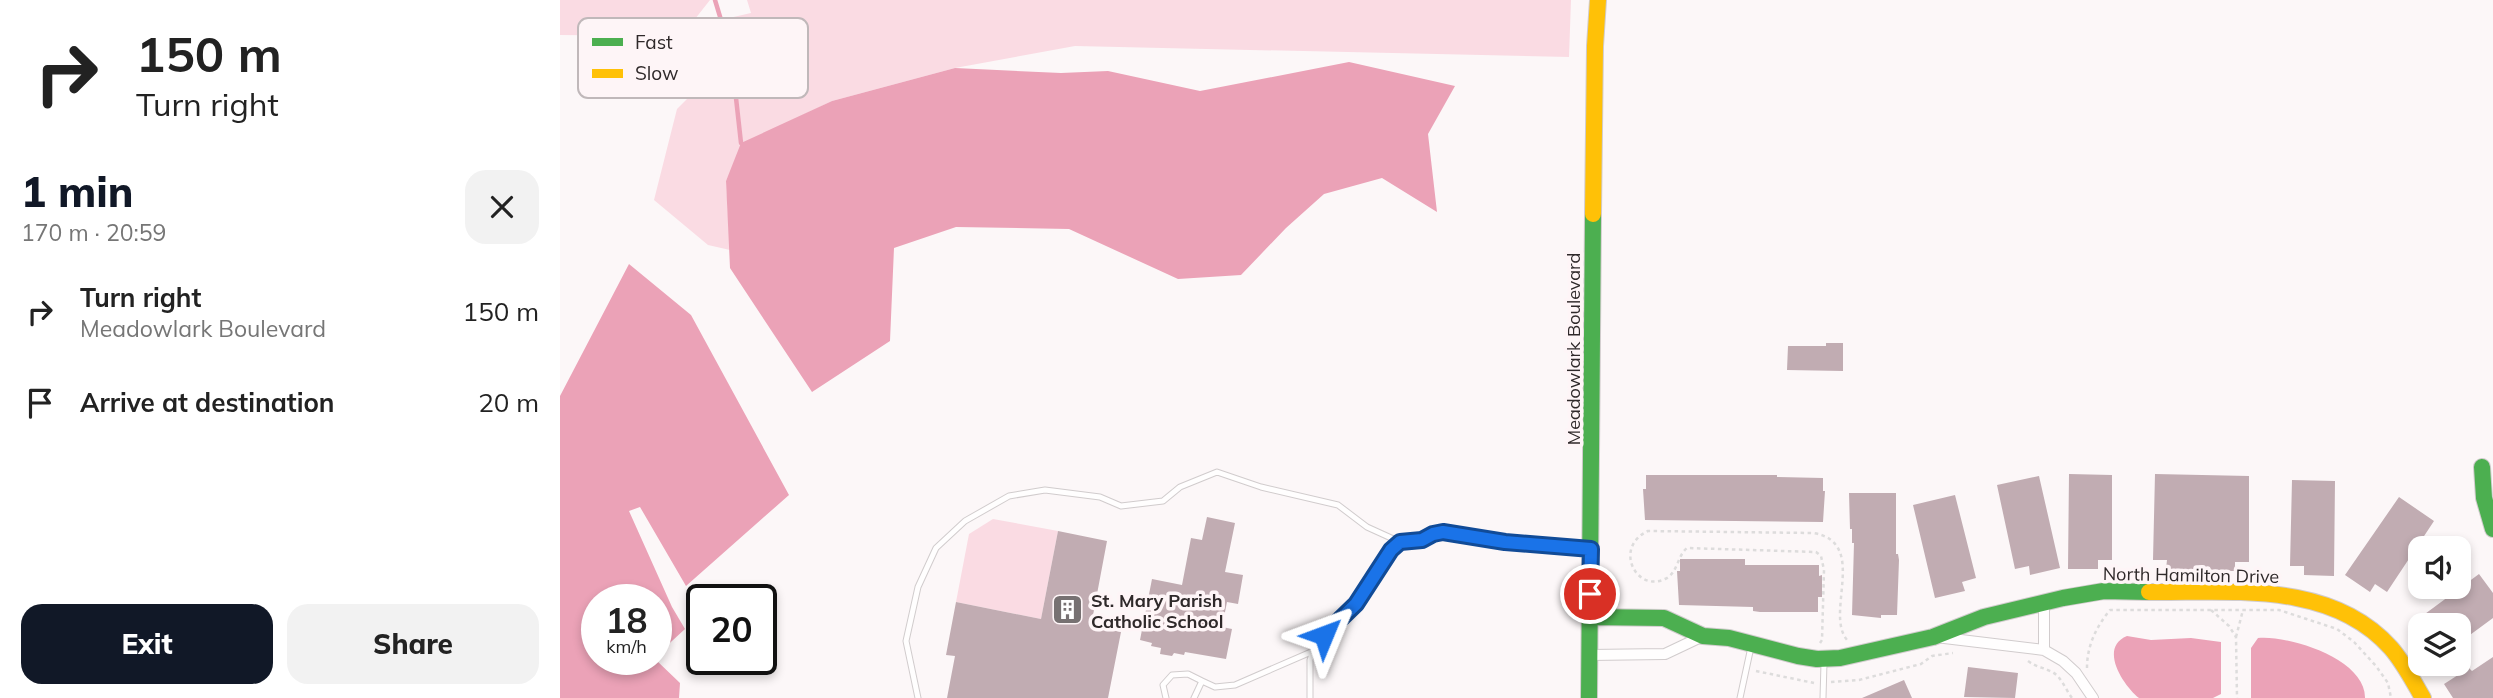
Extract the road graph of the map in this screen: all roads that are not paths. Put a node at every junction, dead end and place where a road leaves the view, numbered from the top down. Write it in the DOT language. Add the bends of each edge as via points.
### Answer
graph roads {
  1 [pos="1598,0"];
  2 [pos="2482,467"];
  3 [pos="2493,529"];
  4 [pos="1400,542"];
  5 [pos="1591,549"];
  6 [pos="2044,603"];
  7 [pos="1590,617"];
  8 [pos="1703,636"];
  9 [pos="1933,637"];
  10 [pos="1751,644"];
  11 [pos="2044,649"];
  12 [pos="1311,652"];
  13 [pos="1820,652"];
  14 [pos="1590,655"];
  15 [pos="1202,681"];
  16 [pos="918,698"];
  17 [pos="1166,698"];
  18 [pos="1194,698"];
  19 [pos="1310,698"];
  20 [pos="1590,698"];
  21 [pos="1740,698"];
  22 [pos="1823,698"];
  23 [pos="2093,698"];
  24 [pos="2422,698"];
  1 -- 5 [label="street, Meadowlark Boulevard"];
  2 -- 3 [label="street" via="2482,490"];
  4 -- 5 [label="lane" via="1443,532"];
  4 -- 12 [label="lane" via="1356,604"];
  4 -- 16 [label="lane" via="1367,527 1338,505 1217,472 1180,487 1163,501 1121,506 1100,497 1045,490 1009,496 965,521 936,548 918,587 906,641"];
  5 -- 7 [label="street, Meadowlark Boulevard"];
  6 -- 9 [label="street, North Hamilton Drive" via="1984,617"];
  6 -- 11 [label="street"];
  6 -- 24 [label="street, North Hamilton Drive" via="2104,591 2282,594 2310,599 2343,613 2389,646"];
  7 -- 8 [label="street, North Hamilton Drive" via="1664,618"];
  7 -- 14 [label="street, Meadowlark Boulevard"];
  8 -- 10 [label="street, North Hamilton Drive"];
  8 -- 14 [label="street" via="1665,654"];
  9 -- 11 [label="street, North Hamilton Drive"];
  9 -- 13 [label="street, North Hamilton Drive" via="1840,658"];
  10 -- 13 [label="street, North Hamilton Drive" via="1798,656"];
  10 -- 21 [label="lane"];
  11 -- 23 [label="street, North Hamilton Drive" via="2076,673"];
  12 -- 15 [label="lane" via="1235,685 1215,687"];
  12 -- 19 [label="lane"];
  13 -- 22 [label="lane"];
  14 -- 20 [label="street, Meadowlark Boulevard"];
  15 -- 17 [label="lane" via="1188,674 1172,675 1163,685"];
  15 -- 18 [label="lane"];
}
